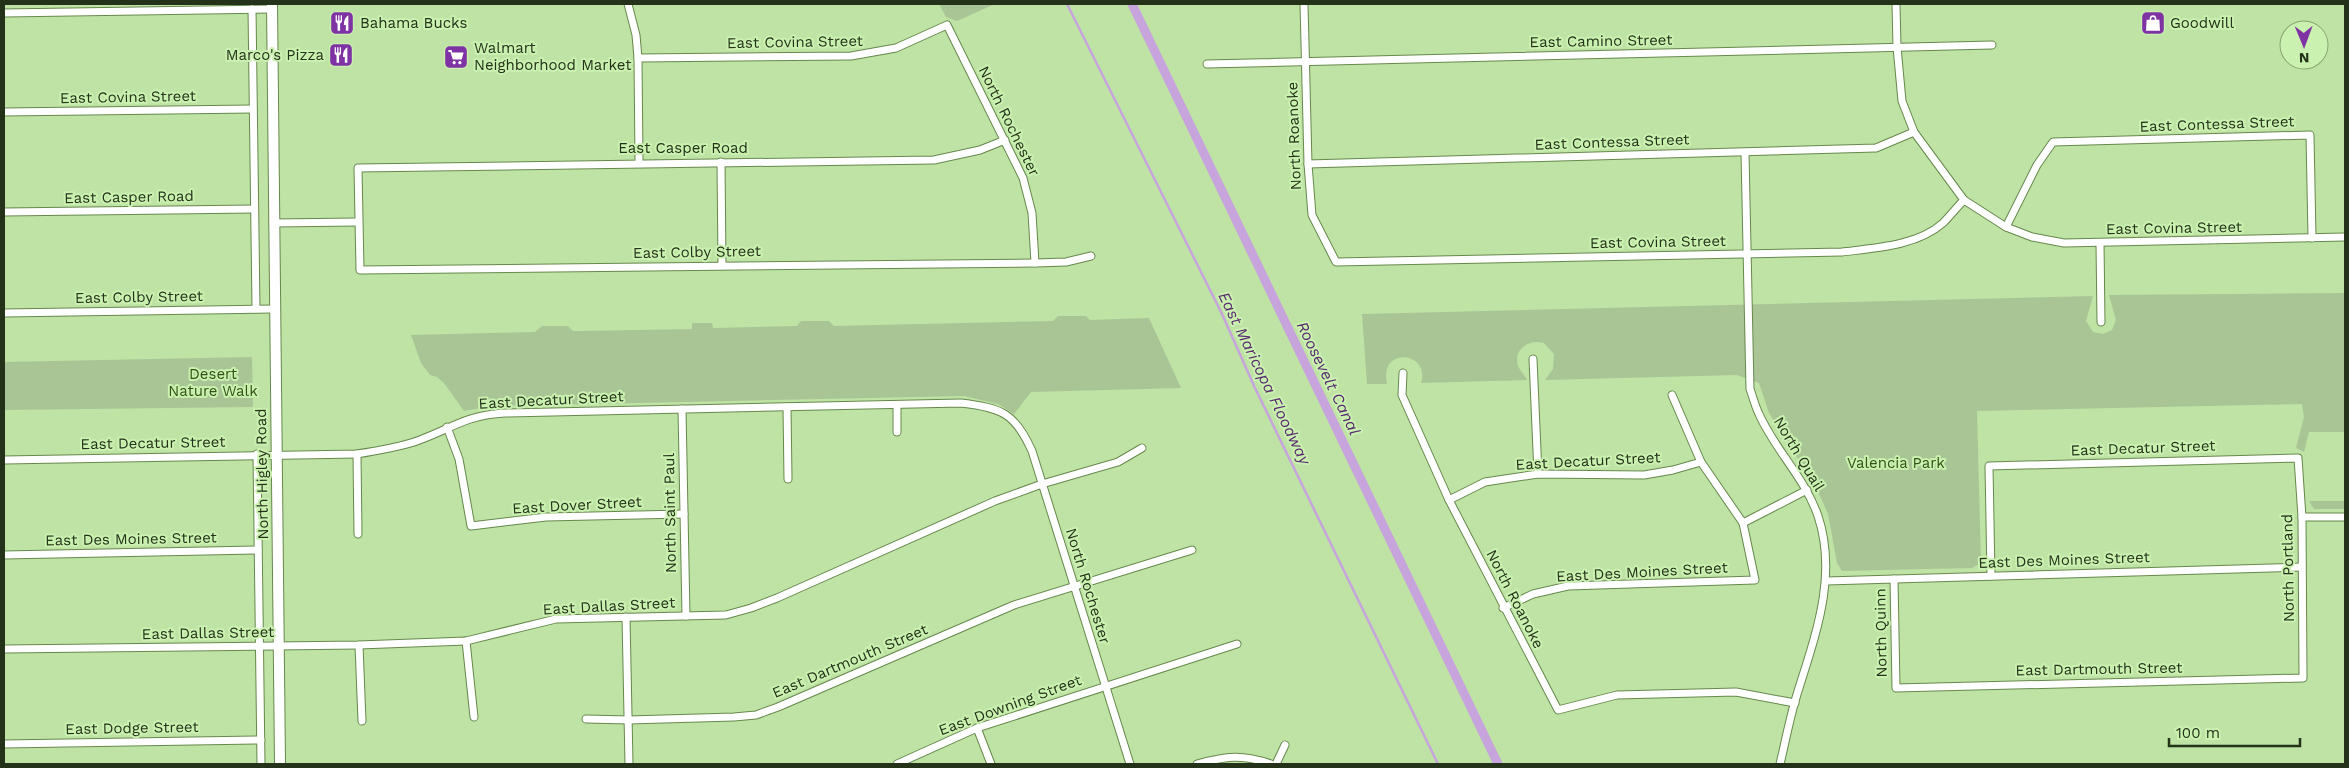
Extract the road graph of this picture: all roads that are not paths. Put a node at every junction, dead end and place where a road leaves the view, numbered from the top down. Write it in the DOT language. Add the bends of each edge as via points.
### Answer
graph roads {
  1 [pos="628,4"];
  2 [pos="1304,4"];
  3 [pos="1896,4"];
  4 [pos="272,6"];
  5 [pos="138,7"];
  6 [pos="252,9"];
  7 [pos="4,13"];
  8 [pos="946,25"];
  9 [pos="1992,45"];
  10 [pos="1897,47"];
  11 [pos="638,58"];
  12 [pos="1305,62"];
  13 [pos="1207,64"];
  14 [pos="253,109"];
  15 [pos="4,112"];
  16 [pos="1914,132"];
  17 [pos="1005,140"];
  18 [pos="1745,153"];
  19 [pos="639,162"];
  20 [pos="721,162"];
  21 [pos="1308,164"];
  22 [pos="1964,200"];
  23 [pos="254,209"];
  24 [pos="4,212"];
  25 [pos="358,222"];
  26 [pos="273,223"];
  27 [pos="2006,227"];
  28 [pos="2345,237"];
  29 [pos="2312,238"];
  30 [pos="2100,243"];
  31 [pos="1747,254"];
  32 [pos="1091,256"];
  33 [pos="1336,262"];
  34 [pos="1035,263"];
  35 [pos="722,265"];
  36 [pos="256,309"];
  37 [pos="275,309"];
  38 [pos="4,313"];
  39 [pos="2101,322"];
  40 [pos="1533,359"];
  41 [pos="1403,373"];
  42 [pos="1672,395"];
  43 [pos="897,405"];
  44 [pos="787,407"];
  45 [pos="682,409"];
  46 [pos="1013,420"];
  47 [pos="447,427"];
  48 [pos="897,432"];
  49 [pos="1142,448"];
  50 [pos="257,454"];
  51 [pos="276,454"];
  52 [pos="357,454"];
  53 [pos="2298,458"];
  54 [pos="4,460"];
  55 [pos="1701,462"];
  56 [pos="1538,474"];
  57 [pos="788,479"];
  58 [pos="1042,484"];
  59 [pos="1807,490"];
  60 [pos="1449,500"];
  61 [pos="684,514"];
  62 [pos="2302,517"];
  63 [pos="2345,517"];
  64 [pos="1743,523"];
  65 [pos="358,534"];
  66 [pos="258,550"];
  67 [pos="1192,550"];
  68 [pos="4,555"];
  69 [pos="2302,567"];
  70 [pos="1991,576"];
  71 [pos="1894,578"];
  72 [pos="1826,581"];
  73 [pos="1074,587"];
  74 [pos="1504,608"];
  75 [pos="626,616"];
  76 [pos="686,616"];
  77 [pos="466,641"];
  78 [pos="1237,644"];
  79 [pos="279,645"];
  80 [pos="359,645"];
  81 [pos="260,646"];
  82 [pos="4,649"];
  83 [pos="2303,678"];
  84 [pos="1105,685"];
  85 [pos="1896,688"];
  86 [pos="1795,703"];
  87 [pos="474,717"];
  88 [pos="586,719"];
  89 [pos="629,720"];
  90 [pos="362,721"];
  91 [pos="977,728"];
  92 [pos="261,740"];
  93 [pos="4,744"];
  94 [pos="1285,745"];
  95 [pos="261,764"];
  96 [pos="280,764"];
  97 [pos="629,764"];
  98 [pos="898,764"];
  99 [pos="991,764"];
  100 [pos="1130,764"];
  101 [pos="1197,764"];
  102 [pos="1271,764"];
  103 [pos="1276,764"];
  104 [pos="1780,764"];
  1 -- 11 [label="street"];
  2 -- 12 [label="street, North Roanoke"];
  3 -- 10 [label="street"];
  4 -- 6 [label="street"];
  4 -- 26 [label="main road, North Higley Road"];
  5 -- 6 [label="street"];
  5 -- 7 [label="street"];
  6 -- 14 [label="street"];
  8 -- 11 [label="street, East Covina Street" via="896,48 851,56"];
  8 -- 17 [label="street, North Rochester"];
  9 -- 10 [label="street, East Camino Street"];
  10 -- 12 [label="street, East Camino Street"];
  10 -- 16 [label="street" via="1902,100"];
  11 -- 19 [label="street"];
  12 -- 13 [label="street, East Camino Street"];
  12 -- 21 [label="street, North Roanoke"];
  14 -- 15 [label="street, East Covina Street"];
  14 -- 23 [label="street"];
  16 -- 18 [label="street, East Contessa Street" via="1876,148"];
  16 -- 22 [label="street"];
  17 -- 20 [label="street, East Casper Road" via="980,150 934,160"];
  17 -- 34 [label="street, North Rochester" via="1023,178 1032,213"];
  18 -- 21 [label="street, East Contessa Street"];
  18 -- 31 [label="street, North Quail"];
  19 -- 20 [label="street, East Casper Road"];
  19 -- 25 [label="street, East Casper Road" via="358,168"];
  20 -- 35 [label="street"];
  21 -- 33 [label="street, North Roanoke" via="1312,215"];
  22 -- 27 [label="street"];
  22 -- 31 [label="street, East Covina Street" via="1942,224 1893,246 1842,252"];
  23 -- 24 [label="street, East Casper Road"];
  23 -- 36 [label="street"];
  25 -- 26 [label="street"];
  25 -- 35 [label="street, East Colby Street" via="360,270"];
  26 -- 37 [label="main road, North Higley Road"];
  27 -- 29 [label="street, East Contessa Street" via="2037,165 2053,142 2310,135"];
  27 -- 30 [label="street, East Covina Street" via="2047,241"];
  28 -- 29 [label="street, East Covina Street"];
  29 -- 30 [label="street, East Covina Street"];
  30 -- 39 [label="street"];
  31 -- 33 [label="street, East Covina Street"];
  31 -- 59 [label="street, North Quail" via="1750,389 1759,415"];
  32 -- 34 [label="street, East Colby Street" via="1066,262"];
  34 -- 35 [label="street, East Colby Street"];
  36 -- 37 [label="street, East Colby Street"];
  36 -- 38 [label="street, East Colby Street"];
  37 -- 51 [label="main road, North Higley Road"];
  40 -- 56 [label="street"];
  41 -- 60 [label="street, North Roanoke" via="1402,395"];
  42 -- 55 [label="street"];
  43 -- 44 [label="street, East Decatur Street"];
  43 -- 46 [label="street, East Decatur Street" via="981,405 1001,411"];
  43 -- 48 [label="street"];
  44 -- 45 [label="street, East Decatur Street"];
  44 -- 57 [label="street"];
  45 -- 47 [label="street, East Decatur Street" via="486,414"];
  45 -- 61 [label="street, North Saint Paul"];
  46 -- 58 [label="street, North Rochester" via="1026,438"];
  47 -- 52 [label="street, East Decatur Street" via="391,449"];
  47 -- 61 [label="street, East Dover Street" via="459,459 471,526 546,517"];
  49 -- 58 [label="street, East Dallas Street" via="1118,462"];
  50 -- 51 [label="street, East Decatur Street"];
  50 -- 54 [label="street, East Decatur Street"];
  50 -- 66 [label="street, North Higley Road"];
  51 -- 52 [label="street, East Decatur Street"];
  51 -- 79 [label="main road, North Higley Road"];
  52 -- 65 [label="street"];
  53 -- 62 [label="street, North Portland"];
  53 -- 70 [label="street, East Decatur Street" via="1988,466"];
  55 -- 56 [label="street, East Decatur Street" via="1644,475"];
  55 -- 64 [label="street"];
  56 -- 60 [label="street, East Decatur Street" via="1485,482"];
  58 -- 73 [label="street, North Rochester"];
  58 -- 76 [label="street, East Dallas Street" via="995,501 751,608 726,615"];
  59 -- 64 [label="street"];
  59 -- 72 [label="street, North Quail" via="1818,517 1825,550"];
  60 -- 74 [label="street, North Roanoke"];
  61 -- 76 [label="street, North Saint Paul"];
  62 -- 63 [label="street"];
  62 -- 69 [label="street, North Portland"];
  64 -- 74 [label="street, East Des Moines Street" via="1755,580 1568,586 1533,594"];
  66 -- 68 [label="street, East Des Moines Street"];
  66 -- 81 [label="street, North Higley Road"];
  67 -- 73 [label="street, East Dartmouth Street"];
  69 -- 70 [label="street, East Des Moines Street"];
  69 -- 83 [label="street, North Portland"];
  70 -- 71 [label="street, East Des Moines Street"];
  71 -- 72 [label="street, East Des Moines Street"];
  71 -- 85 [label="street, North Quinn"];
  72 -- 86 [label="street, North Quail" via="1820,619"];
  73 -- 84 [label="street, North Rochester"];
  73 -- 89 [label="street, East Dartmouth Street" via="1014,605 756,715"];
  74 -- 86 [label="street, North Roanoke" via="1558,710 1600,698 1627,695 1736,692"];
  75 -- 76 [label="street, East Dallas Street"];
  75 -- 77 [label="street, East Dallas Street" via="556,619"];
  75 -- 89 [label="street"];
  77 -- 80 [label="street, East Dallas Street"];
  77 -- 87 [label="street"];
  78 -- 84 [label="street, East Downing Street"];
  79 -- 80 [label="street, East Dallas Street"];
  79 -- 81 [label="street, East Dallas Street"];
  79 -- 96 [label="main road, North Higley Road"];
  80 -- 90 [label="street"];
  81 -- 82 [label="street, East Dallas Street"];
  81 -- 92 [label="street, North Higley Road"];
  83 -- 85 [label="street, East Dartmouth Street"];
  84 -- 91 [label="street, East Downing Street"];
  84 -- 100 [label="street, North Rochester"];
  86 -- 104 [label="street, North Quail"];
  88 -- 89 [label="street, East Dartmouth Street"];
  89 -- 97 [label="street"];
  91 -- 98 [label="street, East Downing Street"];
  91 -- 99 [label="street"];
  92 -- 93 [label="street, East Dodge Street"];
  92 -- 95 [label="street, North Higley Road"];
  94 -- 103 [label="street"];
  101 -- 102 [label="street" via="1238,756"];
}
